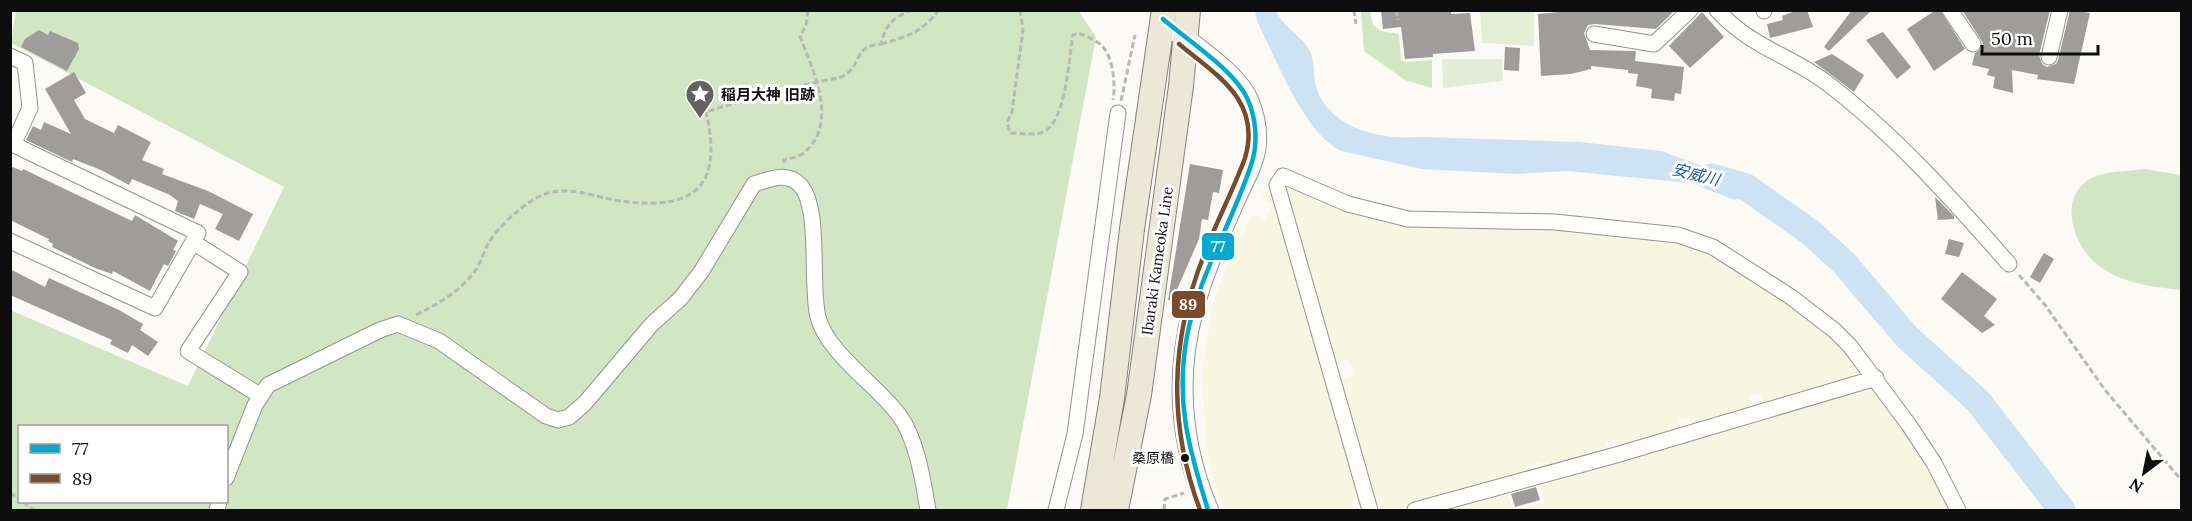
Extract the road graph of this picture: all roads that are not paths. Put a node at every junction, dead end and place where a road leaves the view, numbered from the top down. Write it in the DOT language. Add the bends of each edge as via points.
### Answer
graph roads {
  1 [pos="1188,10"];
  2 [pos="1690,10"];
  3 [pos="1717,10"];
  4 [pos="1950,10"];
  5 [pos="2060,10"];
  6 [pos="1160,13"];
  7 [pos="1593,34"];
  8 [pos="1184,38"];
  9 [pos="1973,44"];
  10 [pos="10,56"];
  11 [pos="2049,57"];
  12 [pos="1118,113"];
  13 [pos="12,144"];
  14 [pos="10,241"];
  15 [pos="193,242"];
  16 [pos="2009,264"];
  17 [pos="1876,378"];
  18 [pos="261,396"];
  19 [pos="228,473"];
  20 [pos="928,510"];
  21 [pos="1056,510"];
  22 [pos="1093,510"];
  23 [pos="1116,510"];
  24 [pos="1208,510"];
  25 [pos="1370,510"];
  26 [pos="1415,510"];
  27 [pos="1958,510"];
  1 -- 8 [label="main road, Ibaraki Kameoka Line"];
  2 -- 7 [label="street" via="1654,44"];
  3 -- 16 [label="street" via="1742,35 1806,69 1863,113 1943,189"];
  4 -- 9 [label="street"];
  5 -- 11 [label="street"];
  6 -- 8 [label="street"];
  6 -- 22 [label="main road, Ibaraki Kameoka Line" via="1112,398"];
  8 -- 23 [label="main road, Ibaraki Kameoka Line" via="1181,86 1140,384"];
  8 -- 24 [label="street" via="1234,79 1248,99 1256,130 1252,161 1201,283 1187,336 1183,416"];
  10 -- 13 [label="street" via="25,63 30,108"];
  12 -- 21 [label="street" via="1075,434"];
  13 -- 15 [label="street" via="198,233"];
  14 -- 15 [label="street" via="155,308"];
  15 -- 18 [label="street" via="240,273 188,351"];
  17 -- 25 [label="street" via="1850,346 1815,314 1758,274 1698,240 1555,222 1408,219 1348,204 1283,176 1277,185"];
  17 -- 26 [label="street"];
  17 -- 27 [label="street" via="1934,463"];
  18 -- 19 [label="street"];
  18 -- 20 [label="street" via="268,385 398,324 439,341 546,416 558,420 569,417 652,324 680,299 701,272 754,184 789,178 802,187 807,200 818,317 828,339 900,416 920,467"];
}
